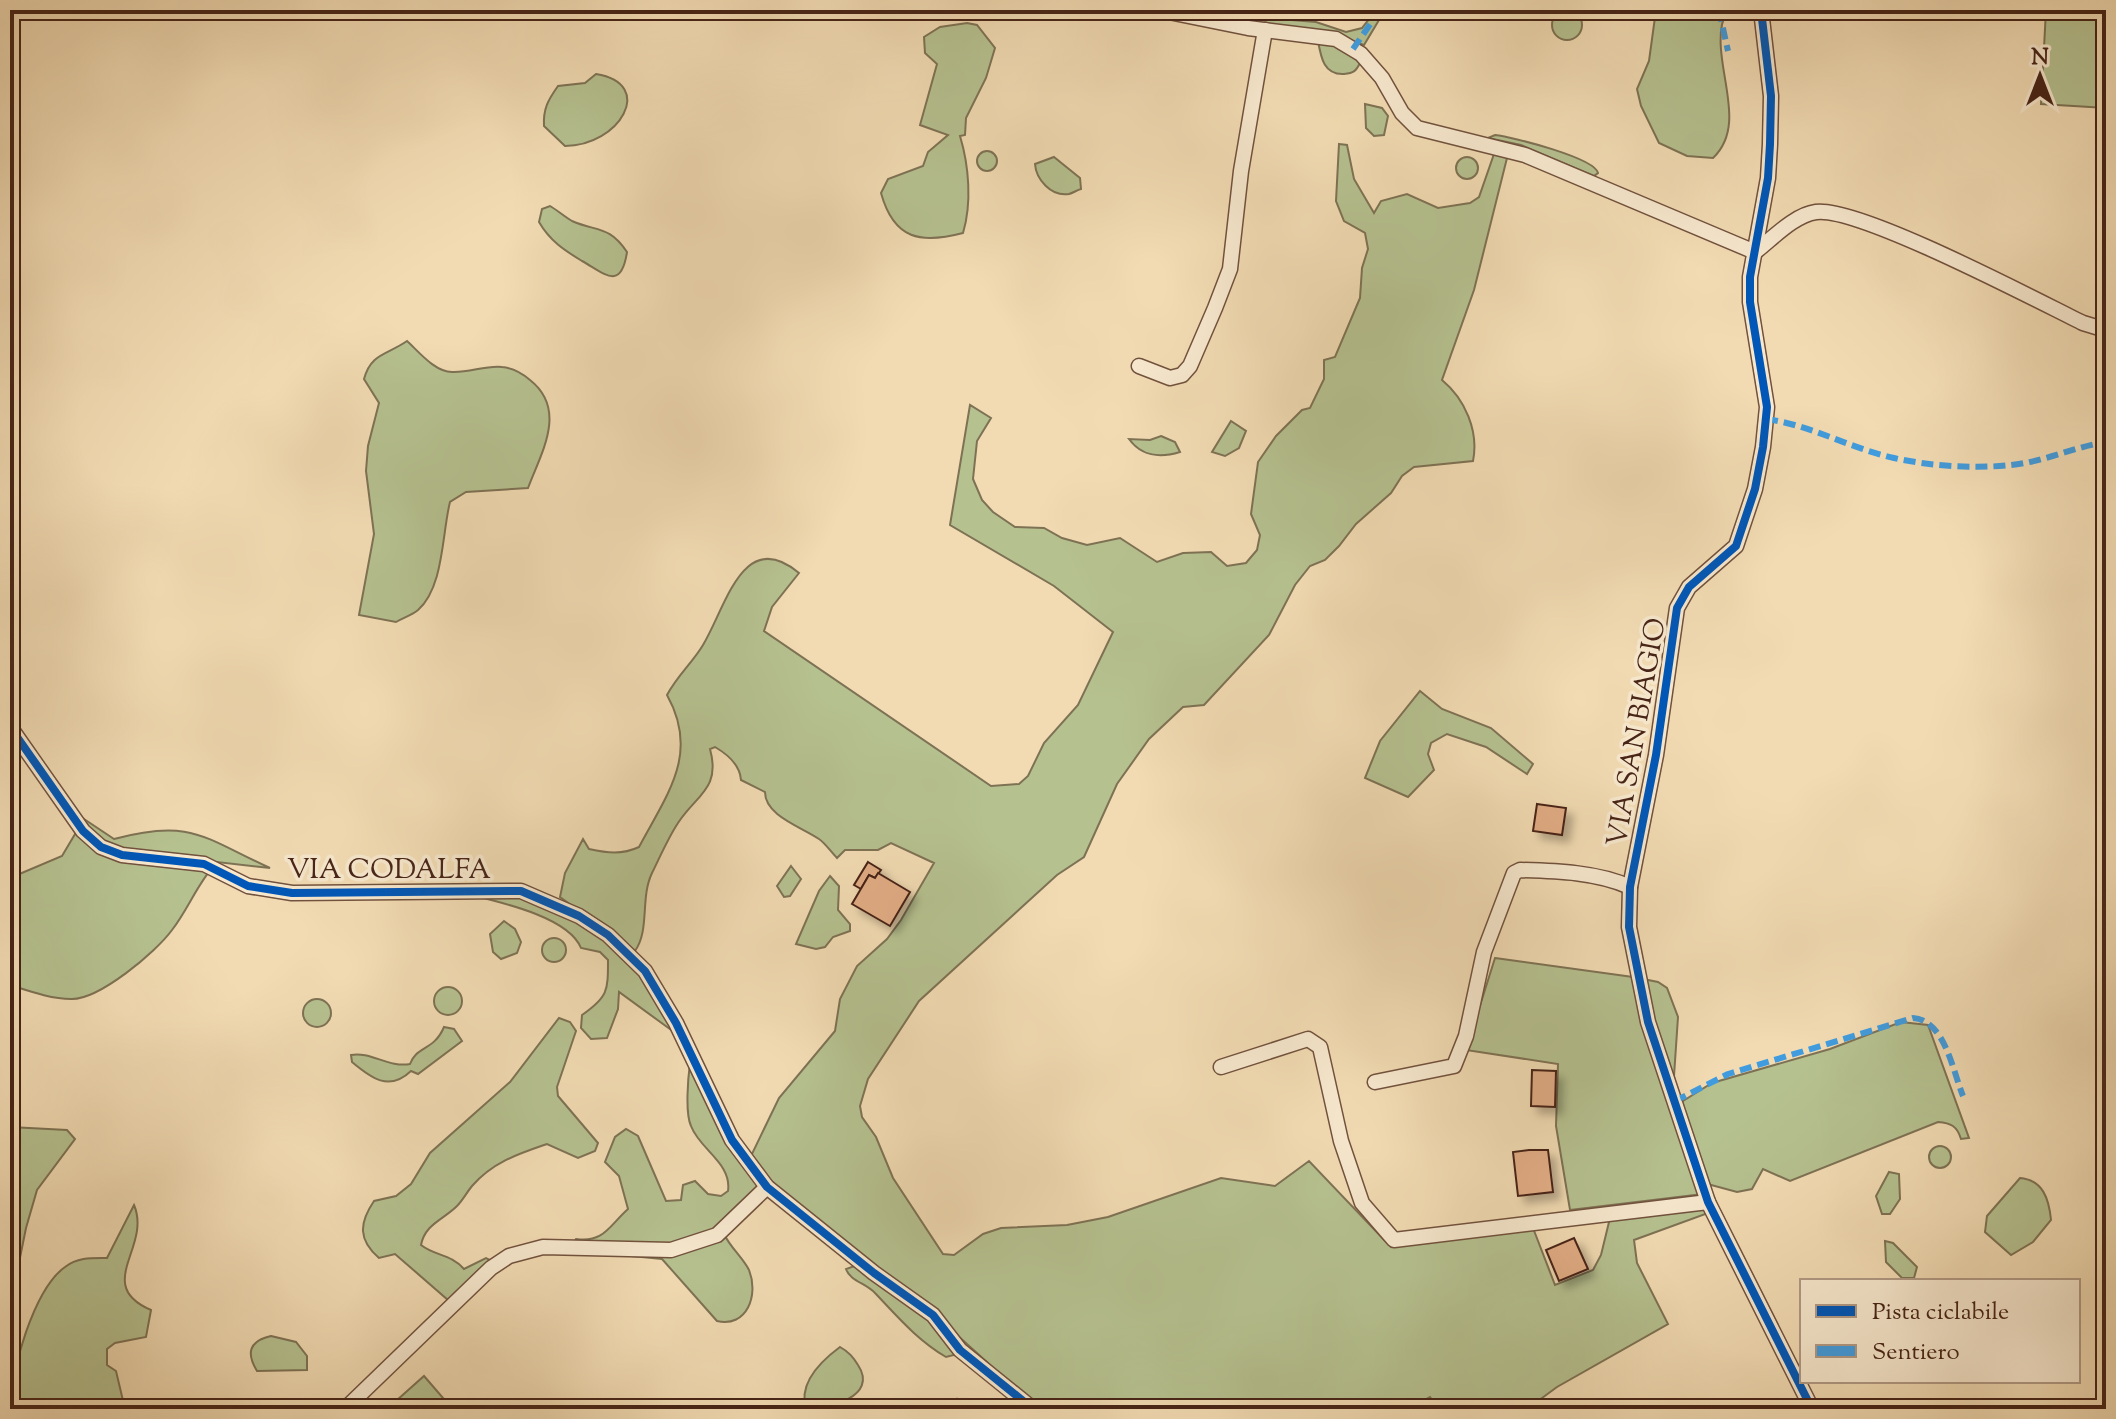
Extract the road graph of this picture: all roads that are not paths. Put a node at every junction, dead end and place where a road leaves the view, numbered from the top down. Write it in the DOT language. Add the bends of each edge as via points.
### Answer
graph roads {
  1 [pos="1159,10"];
  2 [pos="1761,10"];
  3 [pos="1265,30"];
  4 [pos="1755,252"];
  5 [pos="2106,330"];
  6 [pos="1139,366"];
  7 [pos="10,727"];
  8 [pos="1630,887"];
  9 [pos="1221,1067"];
  10 [pos="1375,1082"];
  11 [pos="767,1187"];
  12 [pos="1708,1202"];
  13 [pos="345,1409"];
  14 [pos="1033,1409"];
  15 [pos="1812,1409"];
  1 -- 3 [label="street"];
  2 -- 4 [label="street, VIA SAN BIAGIO" via="1771,96 1770,144"];
  3 -- 4 [label="street" via="1336,39 1361,54 1417,128 1525,155"];
  3 -- 6 [label="street" via="1230,269 1182,375 1170,378"];
  4 -- 5 [label="street" via="1801,216 1830,212 1904,238"];
  4 -- 8 [label="street, VIA SAN BIAGIO" via="1750,302 1767,407 1755,489 1736,546 1689,587 1677,608"];
  7 -- 11 [label="street, VIA CODALFA" via="83,831 101,847 122,855 204,864 248,886 292,893 521,891 579,916 645,971 732,1140"];
  8 -- 10 [label="street" via="1612,879 1560,872 1514,873 1484,952 1454,1066"];
  8 -- 12 [label="street, VIA SAN BIAGIO" via="1629,927 1640,993"];
  9 -- 12 [label="street" via="1308,1039 1320,1047 1341,1141 1362,1203 1394,1240"];
  11 -- 13 [label="street" via="717,1235 671,1250 543,1247 509,1256"];
  11 -- 14 [label="street, VIA CODALFA" via="926,1309 960,1350"];
  12 -- 15 [label="street, VIA SAN BIAGIO"];
}
